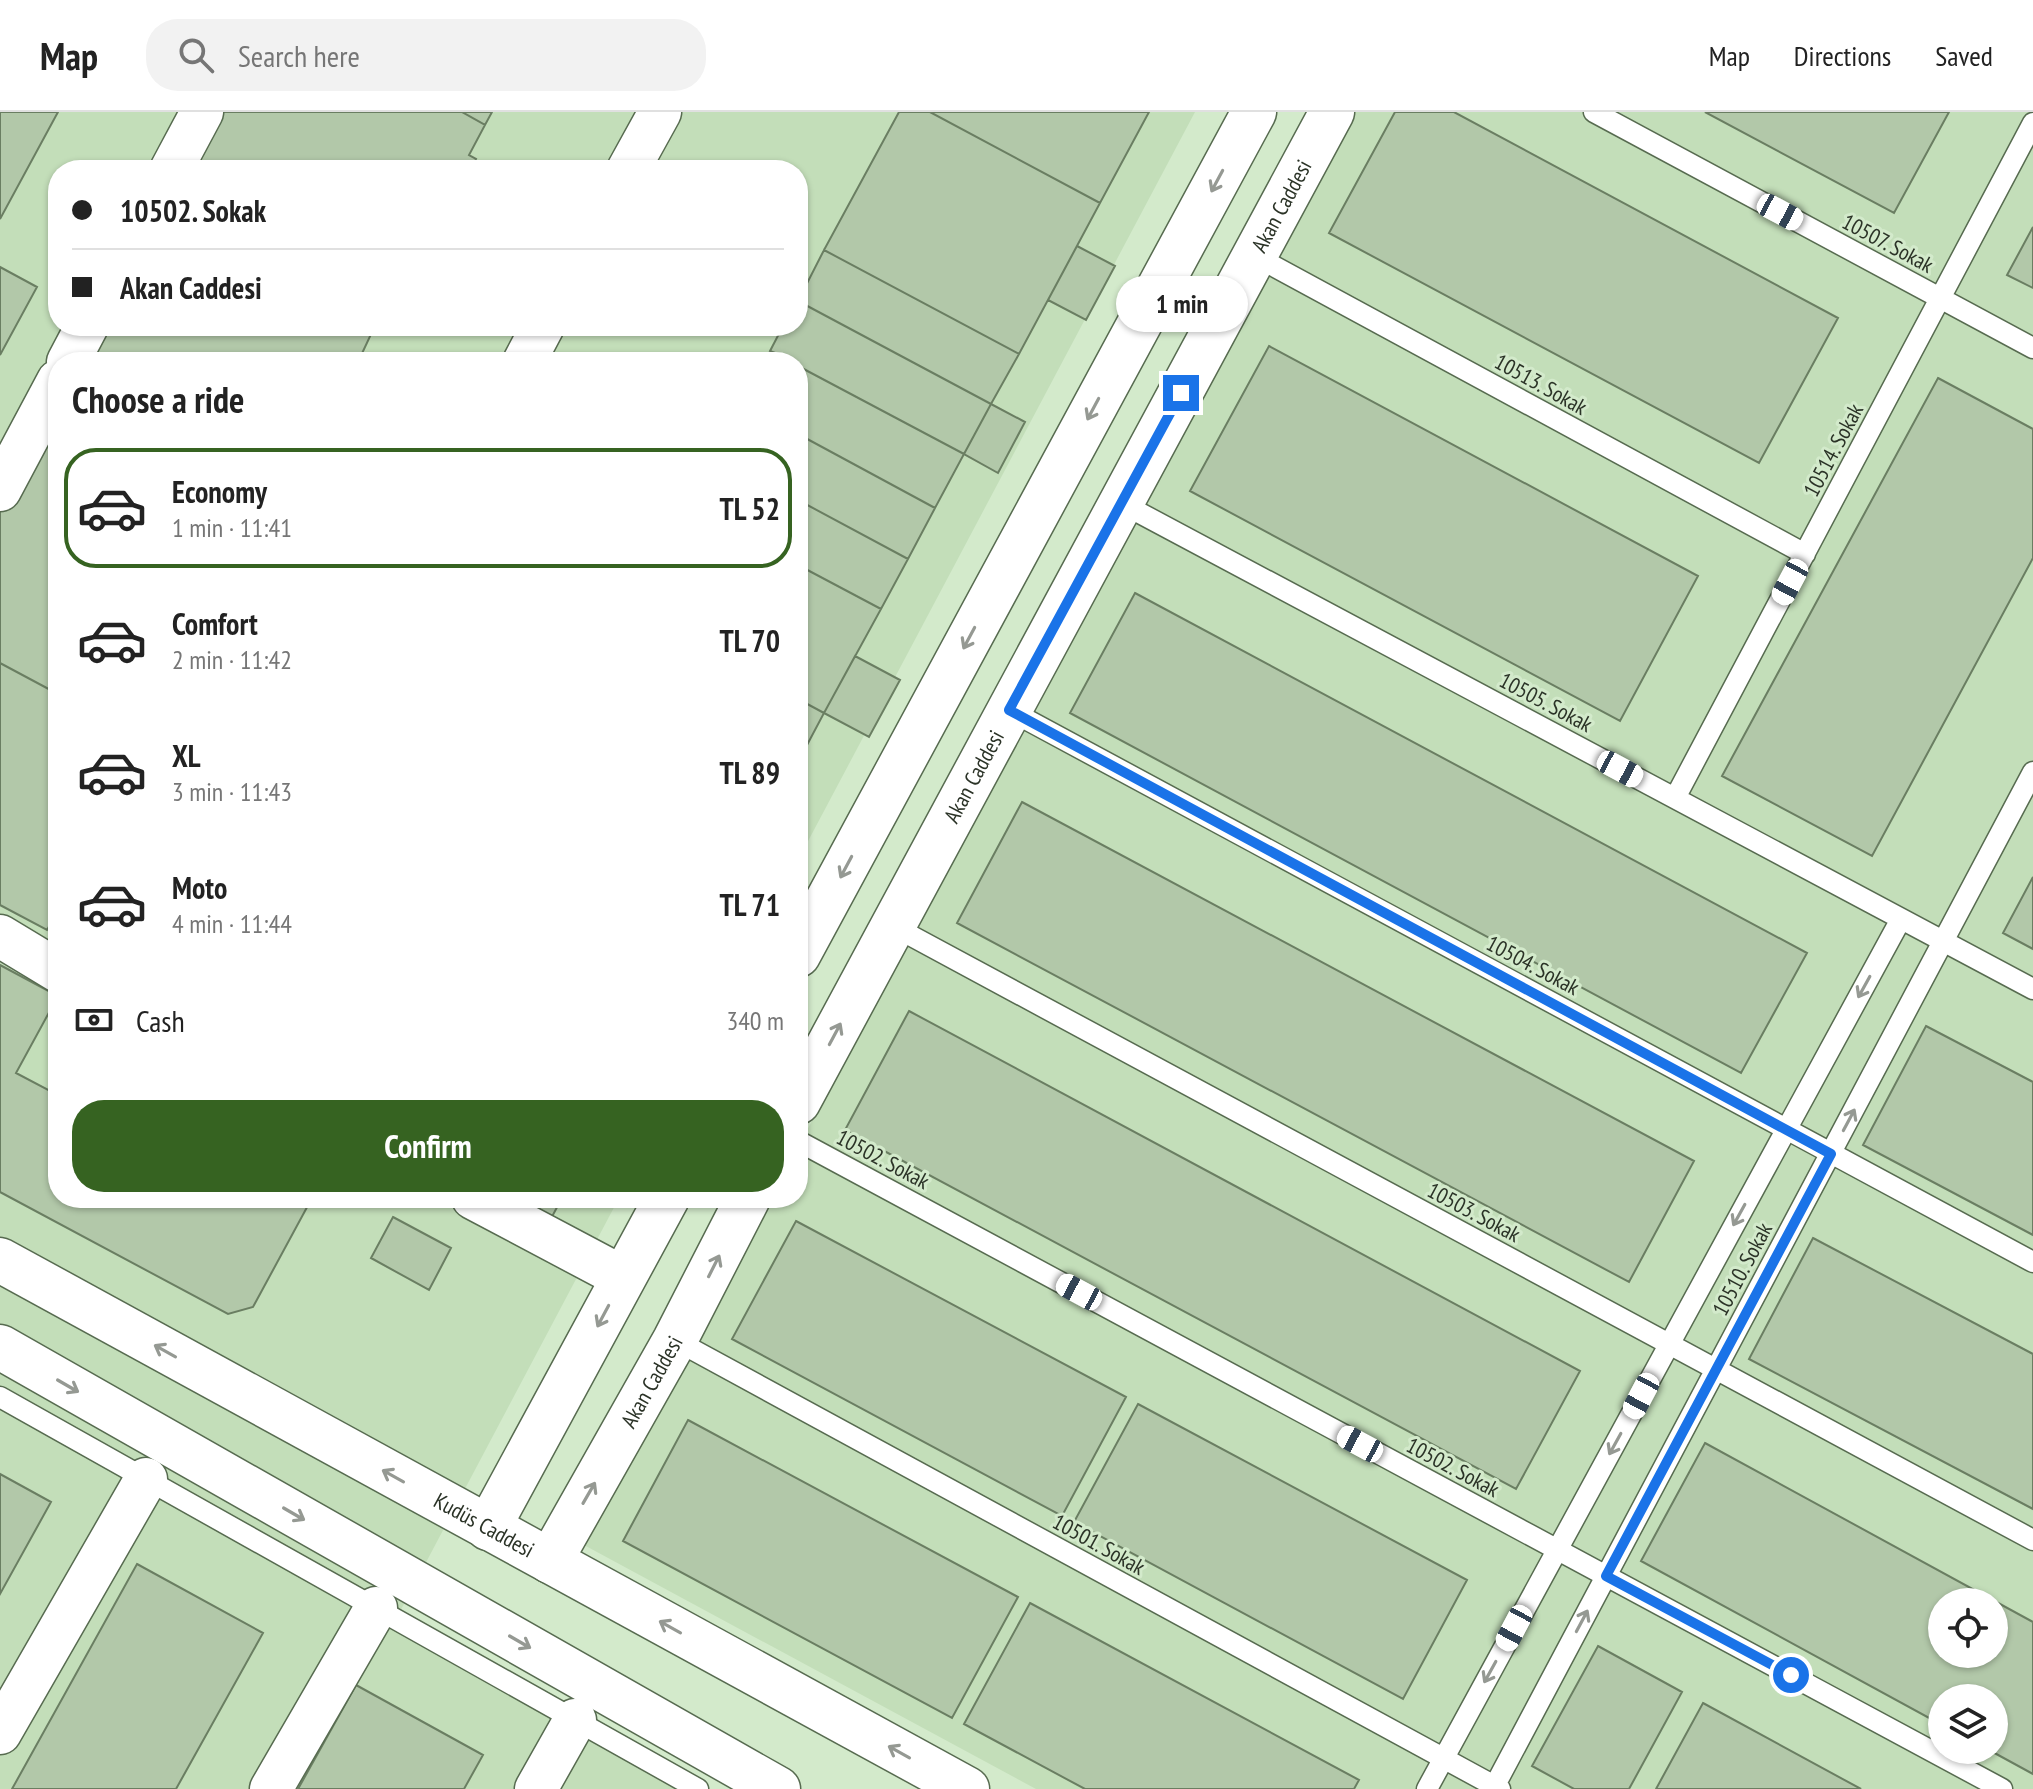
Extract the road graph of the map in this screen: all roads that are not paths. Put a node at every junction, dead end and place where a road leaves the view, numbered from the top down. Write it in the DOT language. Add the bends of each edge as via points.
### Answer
graph roads {
  1 [pos="202,112"];
  2 [pos="660,112"];
  3 [pos="1254,112"];
  4 [pos="1332,112"];
  5 [pos="1594,112"];
  6 [pos="2033,123"];
  7 [pos="176,160"];
  8 [pos="634,160"];
  9 [pos="1255,256"];
  10 [pos="1940,298"];
  11 [pos="2033,348"];
  12 [pos="48,400"];
  13 [pos="0,490"];
  14 [pos="1121,503"];
  15 [pos="1805,554"];
  16 [pos="1009,710"];
  17 [pos="2033,772"];
  18 [pos="1675,798"];
  19 [pos="1901,919"];
  20 [pos="893,926"];
  21 [pos="0,936"];
  22 [pos="808,937"];
  23 [pos="1944,942"];
  24 [pos="48,965"];
  25 [pos="2033,989"];
  26 [pos="808,1083"];
  27 [pos="1786,1129"];
  28 [pos="808,1146"];
  29 [pos="1831,1154"];
  30 [pos="492,1208"];
  31 [pos="662,1208"];
  32 [pos="743,1208"];
  33 [pos="0,1260"];
  34 [pos="2033,1262"];
  35 [pos="624,1278"];
  36 [pos="675,1340"];
  37 [pos="1669,1344"];
  38 [pos="0,1347"];
  39 [pos="1716,1369"];
  40 [pos="0,1397"];
  41 [pos="146,1479"];
  42 [pos="488,1528"];
  43 [pos="2033,1540"];
  44 [pos="1557,1550"];
  45 [pos="550,1561"];
  46 [pos="1606,1576"];
  47 [pos="376,1608"];
  48 [pos="575,1720"];
  49 [pos="0,1733"];
  50 [pos="1443,1758"];
  51 [pos="1496,1788"];
  52 [pos="271,1789"];
  53 [pos="536,1789"];
  54 [pos="698,1789"];
  55 [pos="778,1789"];
  56 [pos="967,1789"];
  57 [pos="1427,1789"];
  58 [pos="2002,1789"];
  1 -- 7 [label="street"];
  2 -- 8 [label="street"];
  3 -- 22 [label="street, one-way"];
  4 -- 9 [label="street, Akan Caddesi"];
  5 -- 10 [label="lane, 10507. Sokak"];
  6 -- 10 [label="lane, 10514. Sokak"];
  9 -- 14 [label="street, Akan Caddesi"];
  9 -- 15 [label="lane, 10513. Sokak"];
  10 -- 11 [label="lane, 10507. Sokak"];
  10 -- 15 [label="lane, 10514. Sokak"];
  12 -- 13 [label="street"];
  14 -- 16 [label="street, Akan Caddesi"];
  14 -- 18 [label="lane, 10505. Sokak"];
  15 -- 18 [label="lane, 10514. Sokak"];
  16 -- 20 [label="street, Akan Caddesi"];
  16 -- 27 [label="lane, 10504. Sokak"];
  17 -- 23 [label="lane, 10510. Sokak"];
  18 -- 19 [label="lane, 10505. Sokak"];
  19 -- 23 [label="lane, 10505. Sokak"];
  19 -- 27 [label="lane, 10510. Sokak, one-way"];
  26 -- 20 [label="street, Akan Caddesi, one-way"];
  20 -- 37 [label="lane, 10503. Sokak"];
  21 -- 24 [label="street"];
  23 -- 25 [label="lane, 10505. Sokak"];
  29 -- 23 [label="lane, 10510. Sokak, one-way"];
  27 -- 29 [label="lane, 10504. Sokak"];
  27 -- 37 [label="lane, 10510. Sokak, one-way"];
  28 -- 44 [label="lane, 10502. Sokak"];
  29 -- 34 [label="lane, 10504. Sokak"];
  29 -- 39 [label="lane, 10510. Sokak"];
  30 -- 35 [label="street"];
  31 -- 35 [label="street"];
  36 -- 32 [label="street, Akan Caddesi, one-way"];
  42 -- 33 [label="street, Kudüs Caddesi, one-way"];
  35 -- 42 [label="street, one-way"];
  45 -- 36 [label="street, Akan Caddesi, one-way"];
  36 -- 50 [label="lane, 10501. Sokak"];
  37 -- 39 [label="lane, 10503. Sokak"];
  37 -- 44 [label="lane, 10510. Sokak, one-way"];
  38 -- 55 [label="street, one-way"];
  39 -- 43 [label="lane, 10503. Sokak"];
  39 -- 46 [label="lane, 10510. Sokak"];
  40 -- 41 [label="lane"];
  41 -- 47 [label="lane"];
  41 -- 49 [label="street"];
  42 -- 45 [label="street, Kudüs Caddesi"];
  44 -- 46 [label="lane, 10502. Sokak"];
  44 -- 50 [label="lane, 10510. Sokak, one-way"];
  56 -- 45 [label="street, Kudüs Caddesi, one-way"];
  51 -- 46 [label="lane, 10510. Sokak, one-way"];
  46 -- 58 [label="lane, 10502. Sokak"];
  47 -- 48 [label="lane"];
  47 -- 52 [label="street"];
  48 -- 53 [label="street"];
  48 -- 54 [label="lane"];
  50 -- 51 [label="lane, 10501. Sokak"];
  50 -- 57 [label="lane, 10510. Sokak"];
}
